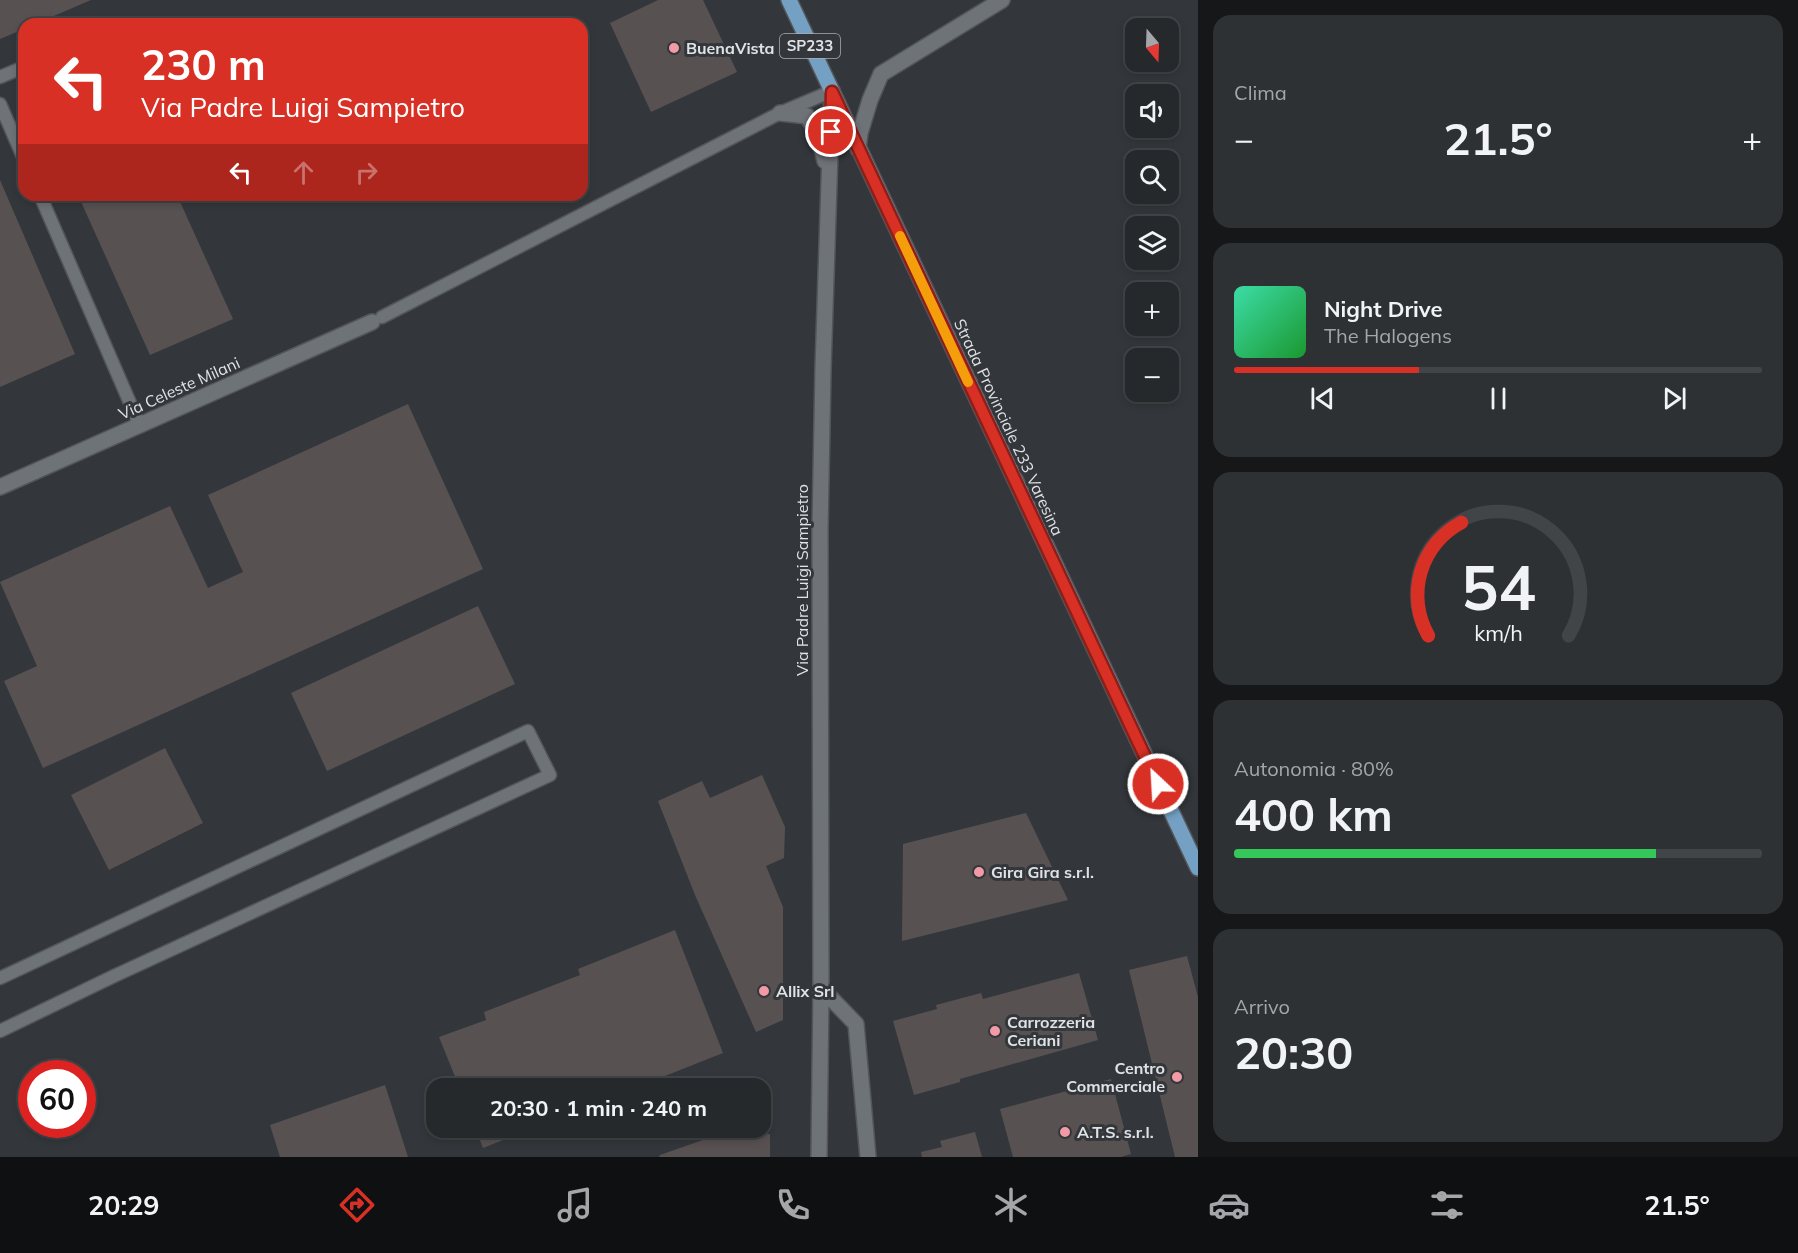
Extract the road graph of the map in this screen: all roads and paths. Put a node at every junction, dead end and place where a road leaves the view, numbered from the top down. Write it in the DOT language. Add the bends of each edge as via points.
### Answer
graph roads {
  1 [pos="789,0"];
  2 [pos="1002,0"];
  3 [pos="18,70"];
  4 [pos="0,77"];
  5 [pos="832,92"];
  6 [pos="0,104"];
  7 [pos="780,113"];
  8 [pos="18,145"];
  9 [pos="858,149"];
  10 [pos="829,172"];
  11 [pos="43,201"];
  12 [pos="376,319"];
  13 [pos="140,426"];
  14 [pos="0,487"];
  15 [pos="1198,868"];
  16 [pos="0,978"];
  17 [pos="821,988"];
  18 [pos="0,1031"];
  19 [pos="819,1157"];
  20 [pos="868,1157"];
  1 -- 5 [label="main road, Strada Provinciale 233 Varesina / SP233"];
  2 -- 9 [label="street" via="881,74"];
  3 -- 4 [label="lane"];
  5 -- 7 [label="lane"];
  5 -- 9 [label="main road, Strada Provinciale 233 Varesina / SP233"];
  5 -- 10 [label="street, Via Padre Luigi Sampietro"];
  6 -- 8 [label="lane"];
  7 -- 10 [label="street, Via Padre Luigi Sampietro" via="807,116 818,134"];
  7 -- 12 [label="lane"];
  9 -- 15 [label="main road, Strada Provinciale 233 Varesina / SP233"];
  10 -- 17 [label="street, Via Padre Luigi Sampietro" via="819,675"];
  11 -- 13 [label="lane"];
  12 -- 13 [label="street, Via Celeste Milani"];
  13 -- 14 [label="street, Via Celeste Milani"];
  16 -- 18 [label="lane" via="528,731 550,776"];
  17 -- 19 [label="street, Via Padre Luigi Sampietro"];
  17 -- 20 [label="street" via="856,1024"];
}
